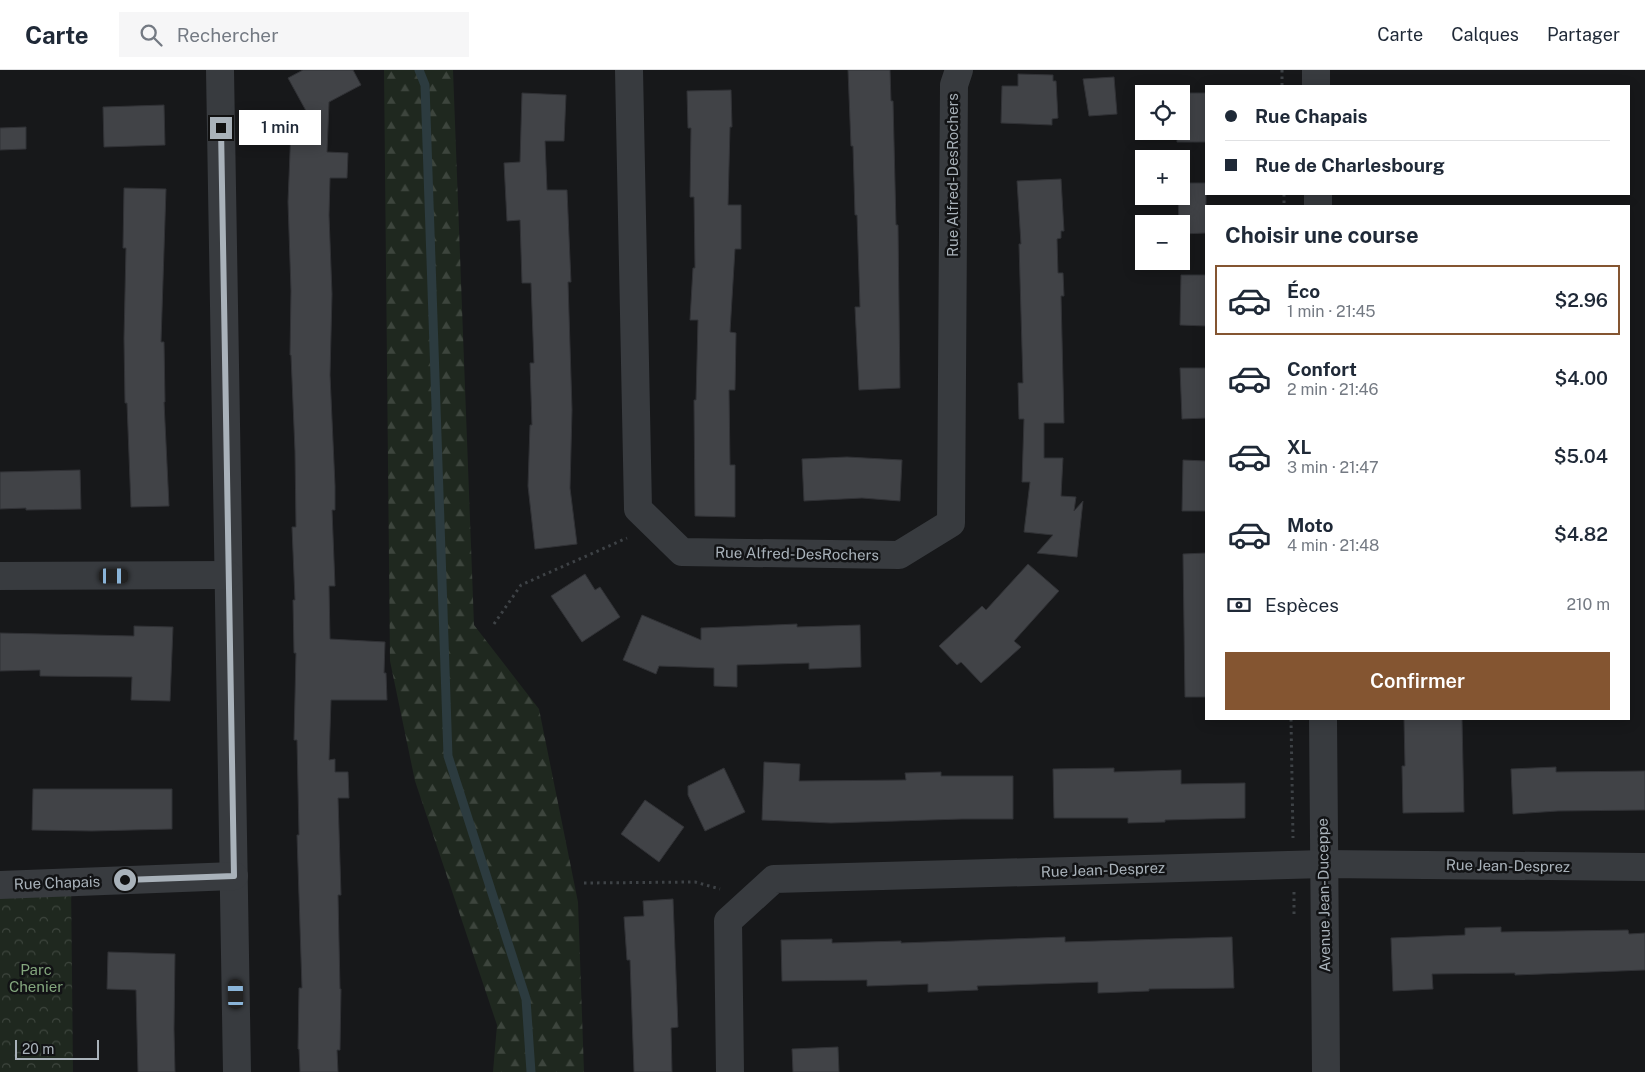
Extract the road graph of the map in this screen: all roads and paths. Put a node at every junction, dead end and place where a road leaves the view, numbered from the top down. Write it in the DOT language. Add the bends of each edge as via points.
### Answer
graph roads {
  1 [pos="220,70"];
  2 [pos="629,70"];
  3 [pos="959,70"];
  4 [pos="1282,70"];
  5 [pos="1316,70"];
  6 [pos="1282,85"];
  7 [pos="1316,85"];
  8 [pos="655,525"];
  9 [pos="228,575"];
  10 [pos="0,576"];
  11 [pos="494,624"];
  12 [pos="1322,720"];
  13 [pos="1324,864"];
  14 [pos="1645,867"];
  15 [pos="234,876"];
  16 [pos="584,883"];
  17 [pos="0,885"];
  18 [pos="747,904"];
  19 [pos="237,1072"];
  20 [pos="730,1072"];
  21 [pos="1326,1072"];
  1 -- 9 [label="street"];
  2 -- 8 [label="street, Rue Alfred-DesRochers" via="638,508"];
  3 -- 8 [label="street, Rue Alfred-DesRochers" via="954,85 951,523 899,554 682,552"];
  4 -- 6 [label="path"];
  5 -- 7 [label="street"];
  8 -- 11 [label="path" via="521,585"];
  9 -- 10 [label="street"];
  9 -- 15 [label="street"];
  12 -- 13 [label="street, Avenue Jean-Duceppe"];
  13 -- 14 [label="street, Rue Jean-Desprez"];
  13 -- 18 [label="street, Rue Jean-Desprez" via="774,879"];
  13 -- 21 [label="street, Avenue Jean-Duceppe"];
  15 -- 17 [label="street, Rue Chapais"];
  15 -- 19 [label="street"];
  16 -- 18 [label="path" via="695,882 718,888"];
  18 -- 20 [label="street, Rue Jean-Desprez" via="728,921"];
}
